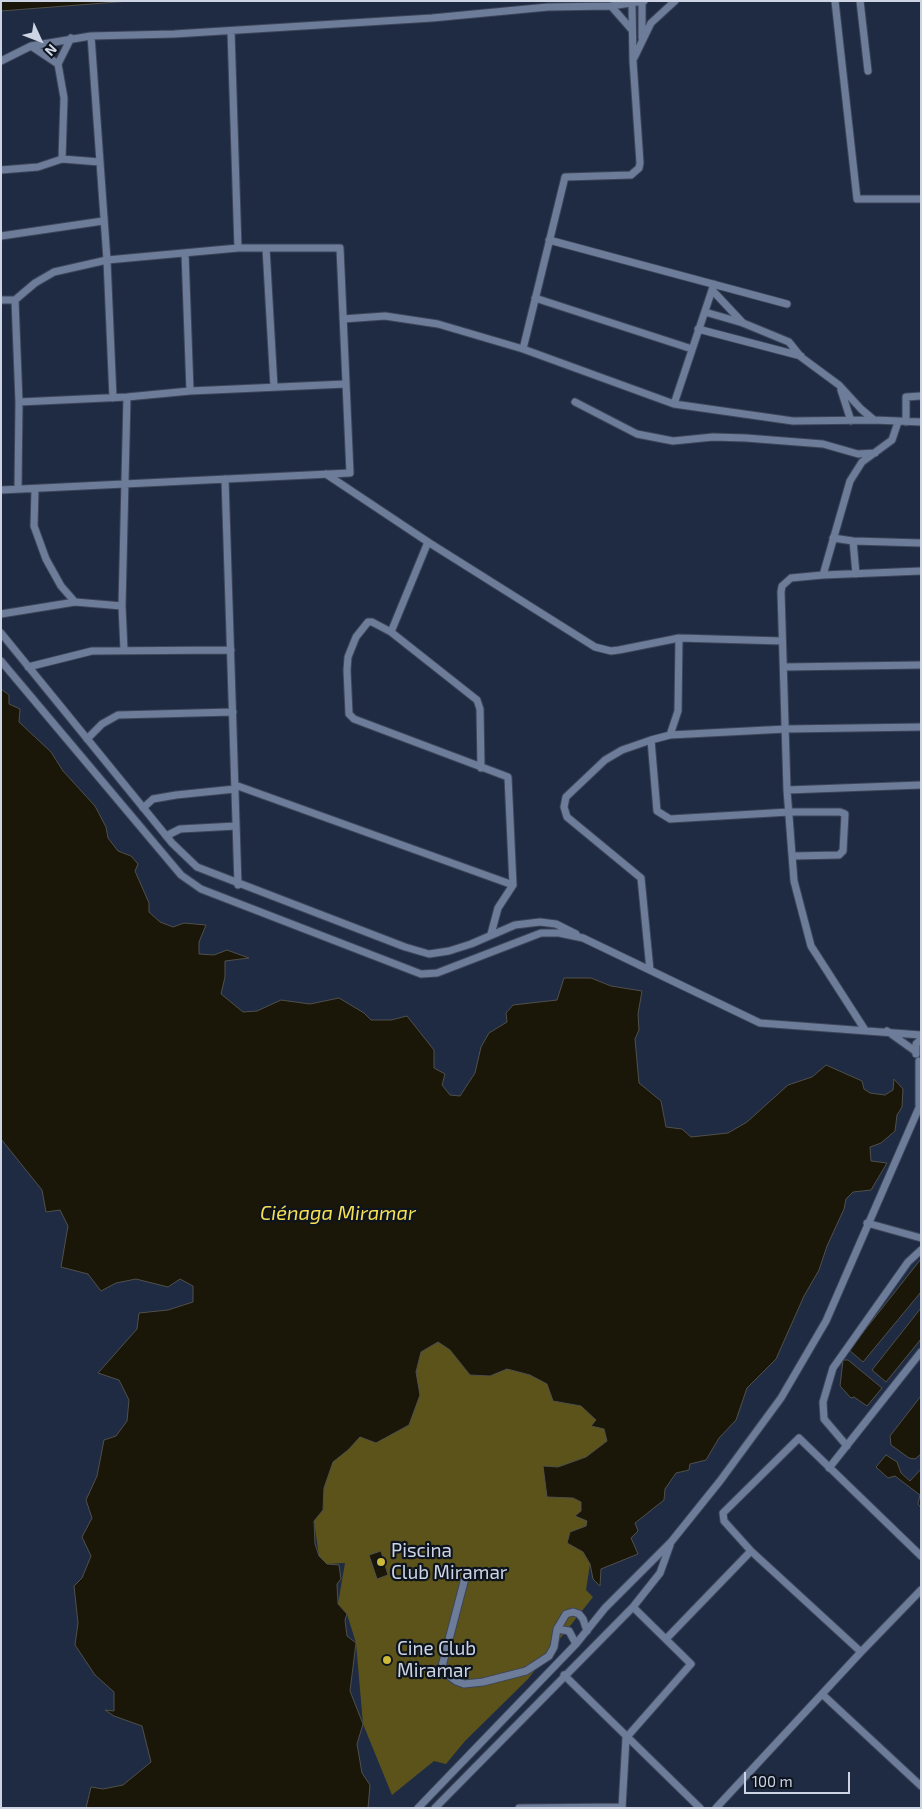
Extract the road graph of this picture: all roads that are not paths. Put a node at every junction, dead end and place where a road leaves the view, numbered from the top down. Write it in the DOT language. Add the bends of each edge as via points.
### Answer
graph roads {
  1 [pos="643,1"];
  2 [pos="675,1"];
  3 [pos="835,1"];
  4 [pos="860,1"];
  5 [pos="632,3"];
  6 [pos="611,6"];
  7 [pos="231,31"];
  8 [pos="633,31"];
  9 [pos="91,36"];
  10 [pos="72,38"];
  11 [pos="642,41"];
  12 [pos="31,46"];
  13 [pos="1,61"];
  14 [pos="632,61"];
  15 [pos="58,64"];
  16 [pos="868,71"];
  17 [pos="62,159"];
  18 [pos="100,162"];
  19 [pos="1,170"];
  20 [pos="921,199"];
  21 [pos="103,221"];
  22 [pos="1,236"];
  23 [pos="549,240"];
  24 [pos="238,248"];
  25 [pos="266,248"];
  26 [pos="185,253"];
  27 [pos="107,260"];
  28 [pos="713,288"];
  29 [pos="536,298"];
  30 [pos="1,300"];
  31 [pos="15,300"];
  32 [pos="787,304"];
  33 [pos="704,312"];
  34 [pos="343,319"];
  35 [pos="743,323"];
  36 [pos="698,329"];
  37 [pos="523,349"];
  38 [pos="692,349"];
  39 [pos="801,356"];
  40 [pos="346,384"];
  41 [pos="839,385"];
  42 [pos="274,387"];
  43 [pos="190,391"];
  44 [pos="921,396"];
  45 [pos="127,397"];
  46 [pos="113,398"];
  47 [pos="19,402"];
  48 [pos="575,402"];
  49 [pos="674,404"];
  50 [pos="874,420"];
  51 [pos="851,421"];
  52 [pos="902,422"];
  53 [pos="921,422"];
  54 [pos="874,453"];
  55 [pos="326,474"];
  56 [pos="225,479"];
  57 [pos="125,484"];
  58 [pos="18,489"];
  59 [pos="1,490"];
  60 [pos="36,490"];
  61 [pos="833,538"];
  62 [pos="853,541"];
  63 [pos="428,542"];
  64 [pos="921,543"];
  65 [pos="921,571"];
  66 [pos="856,574"];
  67 [pos="823,575"];
  68 [pos="75,602"];
  69 [pos="122,606"];
  70 [pos="1,614"];
  71 [pos="391,632"];
  72 [pos="1,633"];
  73 [pos="679,638"];
  74 [pos="782,641"];
  75 [pos="124,650"];
  76 [pos="231,650"];
  77 [pos="1,661"];
  78 [pos="921,665"];
  79 [pos="28,667"];
  80 [pos="784,667"];
  81 [pos="232,712"];
  82 [pos="921,727"];
  83 [pos="786,729"];
  84 [pos="670,734"];
  85 [pos="87,739"];
  86 [pos="652,740"];
  87 [pos="481,768"];
  88 [pos="921,785"];
  89 [pos="235,788"];
  90 [pos="787,790"];
  91 [pos="143,808"];
  92 [pos="789,812"];
  93 [pos="236,826"];
  94 [pos="166,836"];
  95 [pos="793,856"];
  96 [pos="238,885"];
  97 [pos="513,885"];
  98 [pos="491,934"];
  99 [pos="583,938"];
  100 [pos="650,970"];
  101 [pos="865,1030"];
  102 [pos="887,1031"];
  103 [pos="921,1035"];
  104 [pos="921,1039"];
  105 [pos="915,1051"];
  106 [pos="920,1062"];
  107 [pos="920,1104"];
  108 [pos="867,1223"];
  109 [pos="921,1238"];
  110 [pos="921,1250"];
  111 [pos="921,1352"];
  112 [pos="847,1446"];
  113 [pos="830,1468"];
  114 [pos="671,1542"];
  115 [pos="752,1551"];
  116 [pos="921,1556"];
  117 [pos="466,1578"];
  118 [pos="921,1590"];
  119 [pos="633,1607"];
  120 [pos="557,1629"];
  121 [pos="587,1631"];
  122 [pos="666,1639"];
  123 [pos="576,1644"];
  124 [pos="860,1652"];
  125 [pos="564,1675"];
  126 [pos="822,1694"];
  127 [pos="626,1738"];
  128 [pos="921,1786"];
  129 [pos="622,1807"];
  130 [pos="418,1808"];
  131 [pos="435,1808"];
  132 [pos="519,1808"];
  133 [pos="700,1808"];
  134 [pos="716,1808"];
  1 -- 5 [label="street"];
  1 -- 11 [label="street"];
  2 -- 11 [label="street" via="657,15"];
  3 -- 20 [label="street" via="857,199"];
  4 -- 16 [label="street"];
  5 -- 6 [label="street"];
  5 -- 8 [label="street"];
  6 -- 7 [label="street" via="548,7"];
  6 -- 8 [label="street"];
  7 -- 9 [label="street"];
  7 -- 24 [label="street"];
  8 -- 14 [label="street"];
  9 -- 10 [label="street"];
  9 -- 18 [label="street"];
  10 -- 12 [label="street"];
  10 -- 15 [label="street"];
  11 -- 14 [label="street"];
  12 -- 13 [label="street"];
  12 -- 15 [label="street"];
  14 -- 23 [label="street" via="639,168 631,175 565,177"];
  15 -- 17 [label="street" via="64,98"];
  17 -- 18 [label="street"];
  17 -- 19 [label="street" via="38,167"];
  18 -- 21 [label="street"];
  21 -- 22 [label="street"];
  21 -- 27 [label="street"];
  23 -- 28 [label="street"];
  23 -- 29 [label="street"];
  24 -- 25 [label="street"];
  24 -- 26 [label="street"];
  25 -- 34 [label="street" via="340,248"];
  25 -- 42 [label="street"];
  26 -- 27 [label="street"];
  26 -- 43 [label="street"];
  27 -- 31 [label="street" via="45,276"];
  27 -- 46 [label="street"];
  28 -- 32 [label="street"];
  28 -- 33 [label="street"];
  28 -- 35 [label="street"];
  29 -- 37 [label="street"];
  29 -- 38 [label="street"];
  30 -- 31 [label="street"];
  31 -- 47 [label="street"];
  33 -- 35 [label="street"];
  33 -- 36 [label="street"];
  34 -- 37 [label="street" via="385,316 438,324"];
  34 -- 40 [label="street"];
  35 -- 39 [label="street" via="789,342"];
  36 -- 38 [label="street"];
  36 -- 39 [label="street"];
  37 -- 49 [label="street"];
  38 -- 49 [label="street"];
  39 -- 41 [label="street"];
  40 -- 42 [label="street"];
  40 -- 55 [label="street" via="350,473"];
  41 -- 50 [label="street"];
  41 -- 51 [label="street"];
  42 -- 43 [label="street"];
  43 -- 45 [label="street"];
  44 -- 52 [label="street" via="909,396 905,400"];
  45 -- 46 [label="street"];
  45 -- 57 [label="street"];
  46 -- 47 [label="street"];
  47 -- 58 [label="street"];
  48 -- 54 [label="street" via="638,434 673,441 746,438 824,444 858,454"];
  49 -- 51 [label="street" via="794,421"];
  50 -- 51 [label="street"];
  50 -- 52 [label="street"];
  52 -- 53 [label="street"];
  52 -- 54 [label="street" via="892,440"];
  54 -- 61 [label="street" via="862,462 850,480"];
  55 -- 56 [label="street"];
  55 -- 63 [label="street"];
  56 -- 57 [label="street"];
  56 -- 76 [label="street"];
  57 -- 60 [label="street"];
  57 -- 69 [label="street"];
  58 -- 59 [label="street"];
  58 -- 60 [label="street"];
  60 -- 68 [label="street" via="34,526 46,559 61,586"];
  61 -- 62 [label="street"];
  61 -- 67 [label="street"];
  62 -- 64 [label="street"];
  62 -- 66 [label="street"];
  63 -- 71 [label="street"];
  63 -- 73 [label="street" via="595,647 611,651"];
  65 -- 66 [label="street"];
  66 -- 67 [label="street"];
  67 -- 74 [label="street" via="791,578 782,586"];
  68 -- 69 [label="street"];
  68 -- 70 [label="street"];
  69 -- 75 [label="street"];
  71 -- 87 [label="street" via="477,700"];
  71 -- 87 [label="street" via="368,622 356,636 347,670 351,717"];
  72 -- 79 [label="street"];
  73 -- 74 [label="street"];
  73 -- 84 [label="street" via="678,711"];
  74 -- 80 [label="street"];
  75 -- 76 [label="street"];
  75 -- 79 [label="street" via="92,651"];
  76 -- 81 [label="street"];
  77 -- 99 [label="street" via="180,875 201,889 428,975 542,933"];
  78 -- 80 [label="street"];
  79 -- 85 [label="street"];
  80 -- 83 [label="street"];
  81 -- 85 [label="street" via="118,715 102,724"];
  81 -- 89 [label="street"];
  82 -- 83 [label="street"];
  83 -- 84 [label="street"];
  83 -- 90 [label="street"];
  84 -- 86 [label="street"];
  85 -- 91 [label="street"];
  86 -- 92 [label="street" via="657,811 662,815 670,819"];
  86 -- 100 [label="street" via="622,750 605,760 566,797 564,807 567,817 640,878"];
  87 -- 97 [label="street" via="504,775 509,781"];
  88 -- 90 [label="street"];
  89 -- 91 [label="street" via="153,799"];
  89 -- 93 [label="street"];
  89 -- 97 [label="street"];
  90 -- 92 [label="street"];
  91 -- 94 [label="street"];
  92 -- 95 [label="street"];
  92 -- 95 [label="street" via="845,814 843,851 839,855"];
  93 -- 94 [label="street" via="180,829"];
  93 -- 96 [label="street"];
  94 -- 96 [label="street" via="197,867"];
  95 -- 101 [label="street" via="794,881 812,946"];
  96 -- 98 [label="street" via="405,948 429,954 449,951"];
  97 -- 98 [label="street" via="498,908"];
  98 -- 99 [label="street" via="515,925 540,922 556,924"];
  99 -- 100 [label="street"];
  100 -- 101 [label="street" via="760,1023"];
  101 -- 102 [label="street"];
  102 -- 103 [label="street"];
  102 -- 105 [label="street"];
  104 -- 105 [label="street"];
  105 -- 106 [label="street"];
  106 -- 107 [label="street"];
  107 -- 108 [label="street"];
  108 -- 109 [label="street"];
  108 -- 114 [label="street" via="826,1321 781,1398"];
  110 -- 112 [label="street" via="908,1262 833,1368 823,1402 824,1419"];
  111 -- 112 [label="street"];
  112 -- 113 [label="street"];
  113 -- 115 [label="street" via="799,1438 723,1513 724,1522"];
  113 -- 116 [label="street"];
  114 -- 119 [label="street" via="660,1573"];
  114 -- 121 [label="street" via="605,1608"];
  115 -- 122 [label="street"];
  115 -- 124 [label="street"];
  117 -- 120 [label="street" via="441,1670 446,1676 464,1684 526,1671 549,1656"];
  118 -- 124 [label="street"];
  119 -- 122 [label="street"];
  119 -- 125 [label="street"];
  120 -- 121 [label="street" via="566,1614 573,1612 584,1619"];
  120 -- 123 [label="street" via="569,1631"];
  121 -- 123 [label="street"];
  122 -- 127 [label="street" via="691,1664"];
  123 -- 130 [label="street"];
  124 -- 126 [label="street"];
  125 -- 127 [label="street"];
  125 -- 131 [label="street"];
  126 -- 128 [label="street"];
  126 -- 134 [label="street"];
  127 -- 129 [label="street"];
  127 -- 133 [label="street"];
  129 -- 132 [label="street"];
}
